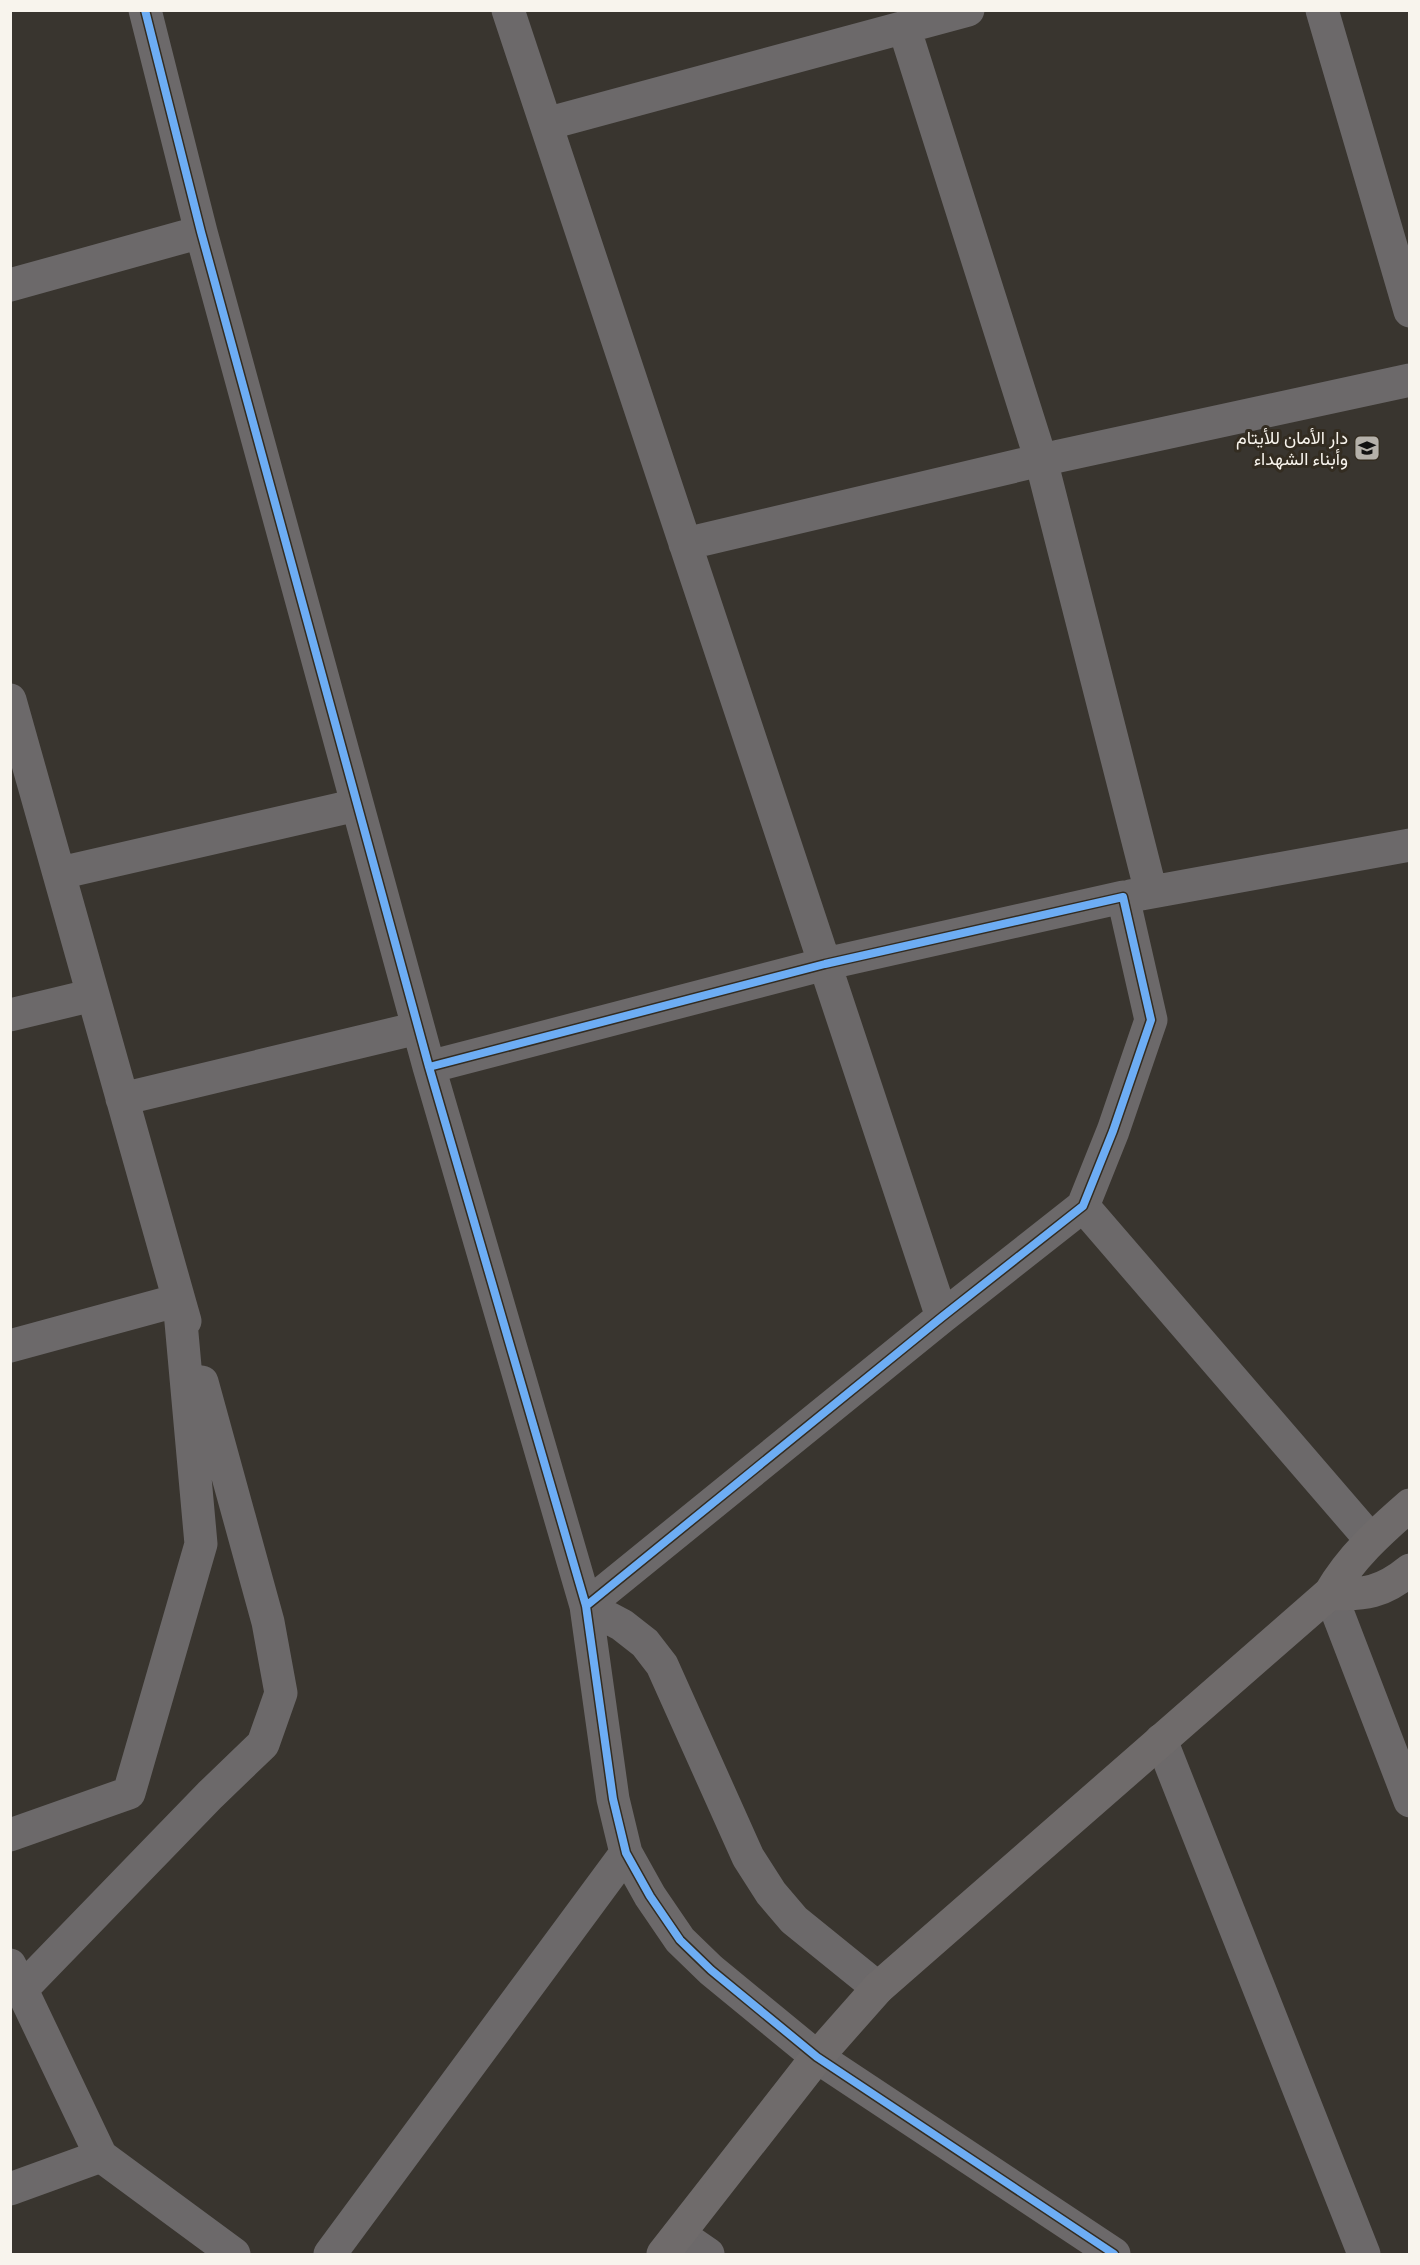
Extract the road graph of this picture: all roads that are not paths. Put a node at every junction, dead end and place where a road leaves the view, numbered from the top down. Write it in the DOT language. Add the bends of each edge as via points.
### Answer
graph roads {
  1 [pos="145,10"];
  2 [pos="508,10"];
  3 [pos="968,10"];
  4 [pos="1322,10"];
  5 [pos="904,27"];
  6 [pos="546,123"];
  7 [pos="201,232"];
  8 [pos="10,285"];
  9 [pos="1410,311"];
  10 [pos="1410,380"];
  11 [pos="1041,460"];
  12 [pos="685,544"];
  13 [pos="10,700"];
  14 [pos="357,804"];
  15 [pos="1410,845"];
  16 [pos="60,873"];
  17 [pos="1137,894"];
  18 [pos="825,964"];
  19 [pos="93,994"];
  20 [pos="10,1016"];
  21 [pos="418,1028"];
  22 [pos="429,1067"];
  23 [pos="122,1099"];
  24 [pos="1083,1206"];
  25 [pos="179,1300"];
  26 [pos="942,1317"];
  27 [pos="10,1346"];
  28 [pos="1410,1505"];
  29 [pos="1371,1540"];
  30 [pos="1410,1570"];
  31 [pos="1330,1593"];
  32 [pos="586,1606"];
  33 [pos="1161,1740"];
  34 [pos="1410,1800"];
  35 [pos="10,1835"];
  36 [pos="626,1853"];
  37 [pos="16,1977"];
  38 [pos="878,1988"];
  39 [pos="817,2057"];
  40 [pos="101,2156"];
  41 [pos="10,2189"];
  42 [pos="671,2244"];
  43 [pos="234,2254"];
  44 [pos="330,2254"];
  45 [pos="708,2254"];
  46 [pos="1114,2254"];
  47 [pos="1364,2254"];
  1 -- 7 [label="street"];
  2 -- 6 [label="street"];
  3 -- 5 [label="street"];
  4 -- 9 [label="street"];
  5 -- 6 [label="street"];
  5 -- 11 [label="street"];
  6 -- 12 [label="street"];
  7 -- 8 [label="street"];
  7 -- 14 [label="street"];
  10 -- 11 [label="street"];
  11 -- 12 [label="street"];
  11 -- 17 [label="street"];
  12 -- 18 [label="street"];
  13 -- 16 [label="street"];
  14 -- 16 [label="street"];
  14 -- 21 [label="street"];
  15 -- 17 [label="street"];
  16 -- 19 [label="street"];
  17 -- 18 [label="street"];
  17 -- 24 [label="street" via="1151,1020"];
  18 -- 22 [label="street"];
  18 -- 26 [label="street"];
  19 -- 20 [label="street"];
  19 -- 23 [label="street"];
  21 -- 22 [label="street"];
  21 -- 23 [label="street"];
  22 -- 32 [label="street"];
  23 -- 25 [label="street"];
  24 -- 26 [label="street"];
  24 -- 29 [label="street"];
  25 -- 27 [label="street"];
  25 -- 35 [label="street" via="201,1544 129,1793"];
  25 -- 37 [label="street" via="268,1622 281,1692 263,1744"];
  26 -- 32 [label="street"];
  28 -- 29 [label="street"];
  29 -- 31 [label="street" via="1343,1571"];
  30 -- 31 [label="street" via="1380,1590 1355,1595"];
  31 -- 33 [label="street"];
  31 -- 34 [label="street"];
  32 -- 36 [label="street" via="613,1799"];
  32 -- 38 [label="street" via="622,1625 645,1643 662,1665 748,1857 771,1893 794,1920"];
  33 -- 38 [label="street"];
  33 -- 47 [label="street"];
  36 -- 39 [label="street" via="680,1940"];
  36 -- 44 [label="street"];
  37 -- 40 [label="street"];
  38 -- 39 [label="street"];
  39 -- 42 [label="street"];
  39 -- 46 [label="street"];
  40 -- 41 [label="street"];
  40 -- 43 [label="street"];
  42 -- 45 [label="street"];
}
